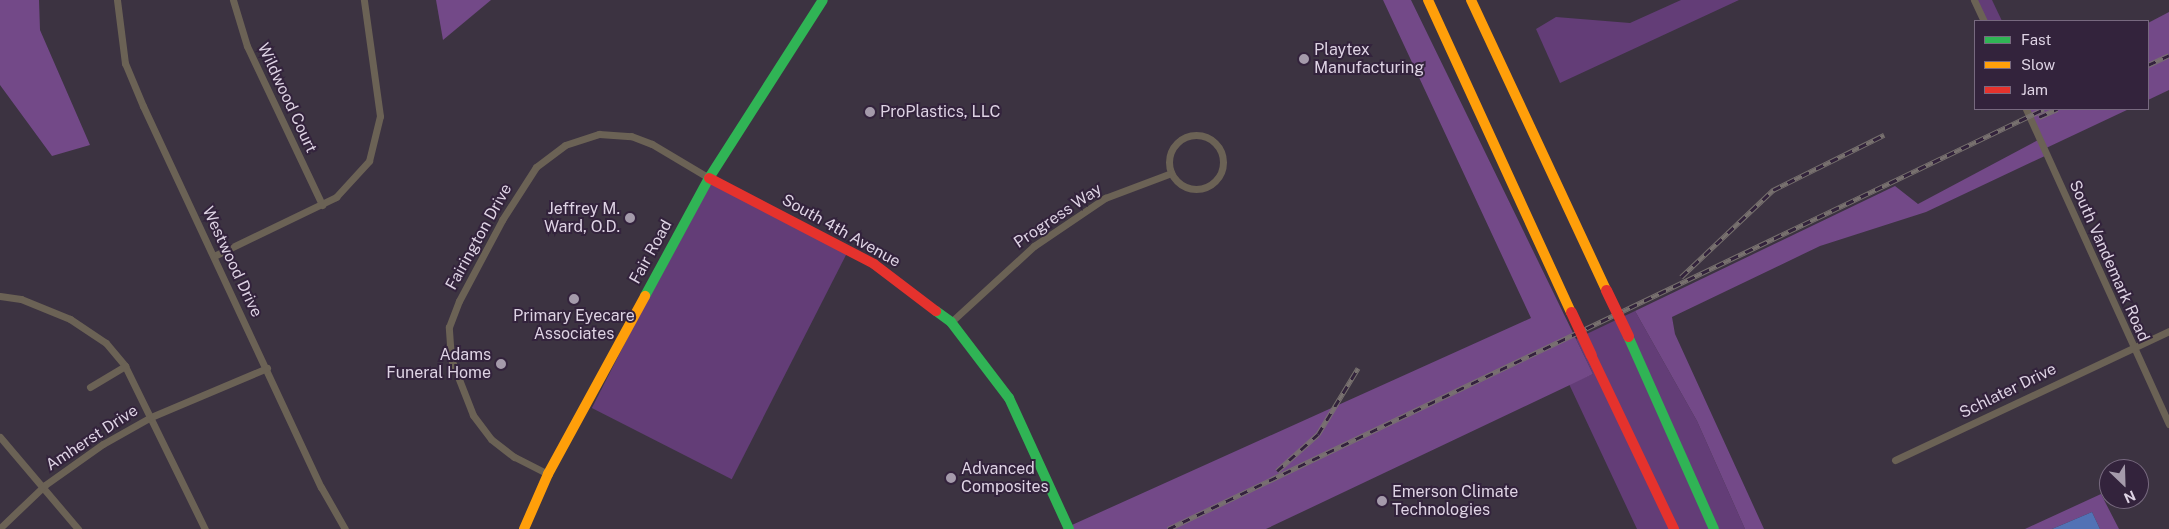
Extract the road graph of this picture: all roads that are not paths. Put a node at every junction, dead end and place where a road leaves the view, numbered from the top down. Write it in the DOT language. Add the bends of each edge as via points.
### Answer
graph roads {
  1 [pos="117,0"];
  2 [pos="233,0"];
  3 [pos="364,0"];
  4 [pos="822,0"];
  5 [pos="1422,0"];
  6 [pos="1428,0"];
  7 [pos="1471,0"];
  8 [pos="1479,0"];
  9 [pos="1974,0"];
  10 [pos="1984,20"];
  11 [pos="1469,91"];
  12 [pos="1521,107"];
  13 [pos="2026,110"];
  14 [pos="1171,173"];
  15 [pos="709,178"];
  16 [pos="322,205"];
  17 [pos="214,256"];
  18 [pos="0,296"];
  19 [pos="951,322"];
  20 [pos="2169,332"];
  21 [pos="2133,346"];
  22 [pos="125,366"];
  23 [pos="267,368"];
  24 [pos="90,387"];
  25 [pos="151,417"];
  26 [pos="2169,424"];
  27 [pos="0,438"];
  28 [pos="1895,460"];
  29 [pos="548,474"];
  30 [pos="45,486"];
  31 [pos="0,528"];
  32 [pos="78,529"];
  33 [pos="205,529"];
  34 [pos="345,529"];
  35 [pos="524,529"];
  36 [pos="1069,529"];
  37 [pos="1674,529"];
  38 [pos="1714,529"];
  1 -- 17 [label="street, Westwood Drive" via="125,62"];
  2 -- 16 [label="street, Wildwood Court" via="247,46"];
  3 -- 16 [label="street" via="380,116 369,161 336,197"];
  4 -- 15 [label="main road, Fair Road"];
  5 -- 11 [label="main road"];
  6 -- 11 [label="main road"];
  7 -- 12 [label="main road"];
  8 -- 12 [label="main road"];
  9 -- 10 [label="street"];
  11 -- 37 [label="main road, bridge"];
  12 -- 38 [label="main road, bridge"];
  13 -- 21 [label="street, South Vandemark Road"];
  14 -- 14 [label="street" via="1191,189 1209,186 1222,171 1221,151 1202,135 1183,138 1170,153"];
  14 -- 19 [label="street, Progress Way" via="1106,198 1034,246"];
  15 -- 19 [label="main road, South 4th Avenue" via="874,264"];
  15 -- 29 [label="main road, Fair Road"];
  15 -- 29 [label="street, Fairington Drive" via="652,144 632,136 600,134 565,145 536,167 495,233 449,326 450,359 473,415 491,439 514,457"];
  16 -- 17 [label="street"];
  17 -- 23 [label="street, Westwood Drive"];
  18 -- 22 [label="street" via="21,299 86,327"];
  19 -- 36 [label="main road, South 4th Avenue" via="1010,398"];
  20 -- 21 [label="street, Schlater Drive"];
  21 -- 26 [label="street, South Vandemark Road"];
  21 -- 28 [label="street, Schlater Drive"];
  22 -- 24 [label="street"];
  22 -- 25 [label="street"];
  23 -- 25 [label="street, Amherst Drive"];
  23 -- 34 [label="street, Westwood Drive"];
  25 -- 30 [label="street, Amherst Drive"];
  25 -- 33 [label="street"];
  27 -- 30 [label="street"];
  29 -- 35 [label="main road, Fair Road"];
  30 -- 31 [label="street, Amherst Drive"];
  30 -- 32 [label="street"];
}
